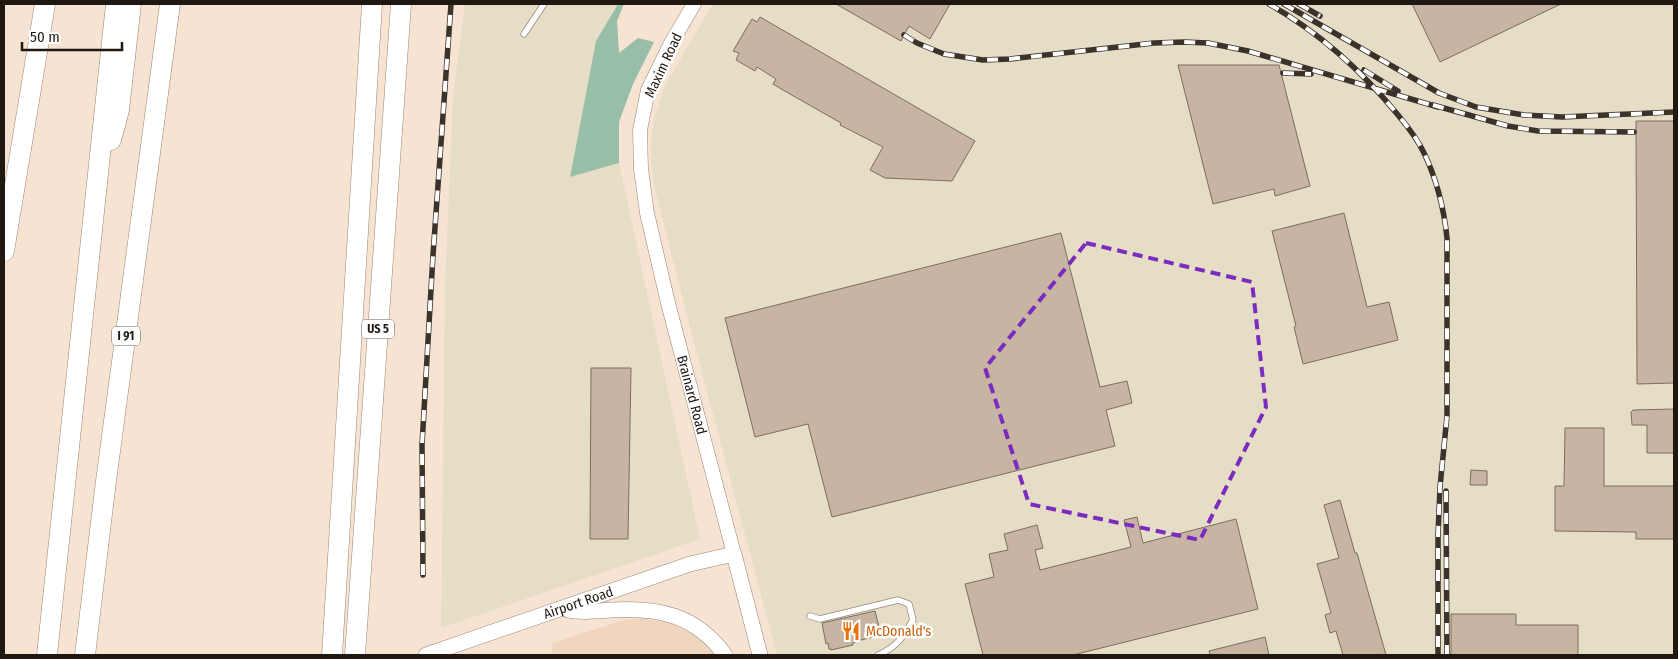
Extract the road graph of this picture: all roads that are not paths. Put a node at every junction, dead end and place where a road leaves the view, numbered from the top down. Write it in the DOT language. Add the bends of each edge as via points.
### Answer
graph roads {
  1 [pos="45,4"];
  2 [pos="116,4"];
  3 [pos="131,4"];
  4 [pos="372,4"];
  5 [pos="402,4"];
  6 [pos="544,4"];
  7 [pos="694,4"];
  8 [pos="169,8"];
  9 [pos="524,34"];
  10 [pos="640,130"];
  11 [pos="94,216"];
  12 [pos="4,250"];
  13 [pos="339,526"];
  14 [pos="734,554"];
  15 [pos="564,609"];
  16 [pos="810,616"];
  17 [pos="47,655"];
  18 [pos="85,655"];
  19 [pos="325,655"];
  20 [pos="332,655"];
  21 [pos="355,655"];
  22 [pos="426,655"];
  23 [pos="725,655"];
  24 [pos="760,655"];
  25 [pos="878,655"];
  1 -- 12 [label="highway"];
  2 -- 11 [label="highway"];
  3 -- 11 [label="highway" via="119,110"];
  4 -- 13 [label="highway, US 5"];
  5 -- 21 [label="highway, US 5"];
  6 -- 9 [label="lane"];
  7 -- 10 [label="street, Maxim Road" via="648,90"];
  8 -- 18 [label="highway, I 91"];
  10 -- 14 [label="street, Brainard Road" via="647,213"];
  11 -- 17 [label="highway"];
  13 -- 19 [label="highway" via="328,579"];
  13 -- 20 [label="highway, US 5"];
  14 -- 15 [label="main road, Airport Road" via="690,564"];
  14 -- 24 [label="main road, Brainard Road"];
  15 -- 22 [label="main road, Airport Road"];
  15 -- 23 [label="main road" via="596,612 641,609 671,614 703,632"];
  16 -- 25 [label="lane" via="820,619 898,600 909,604 913,620 902,640"];
}
